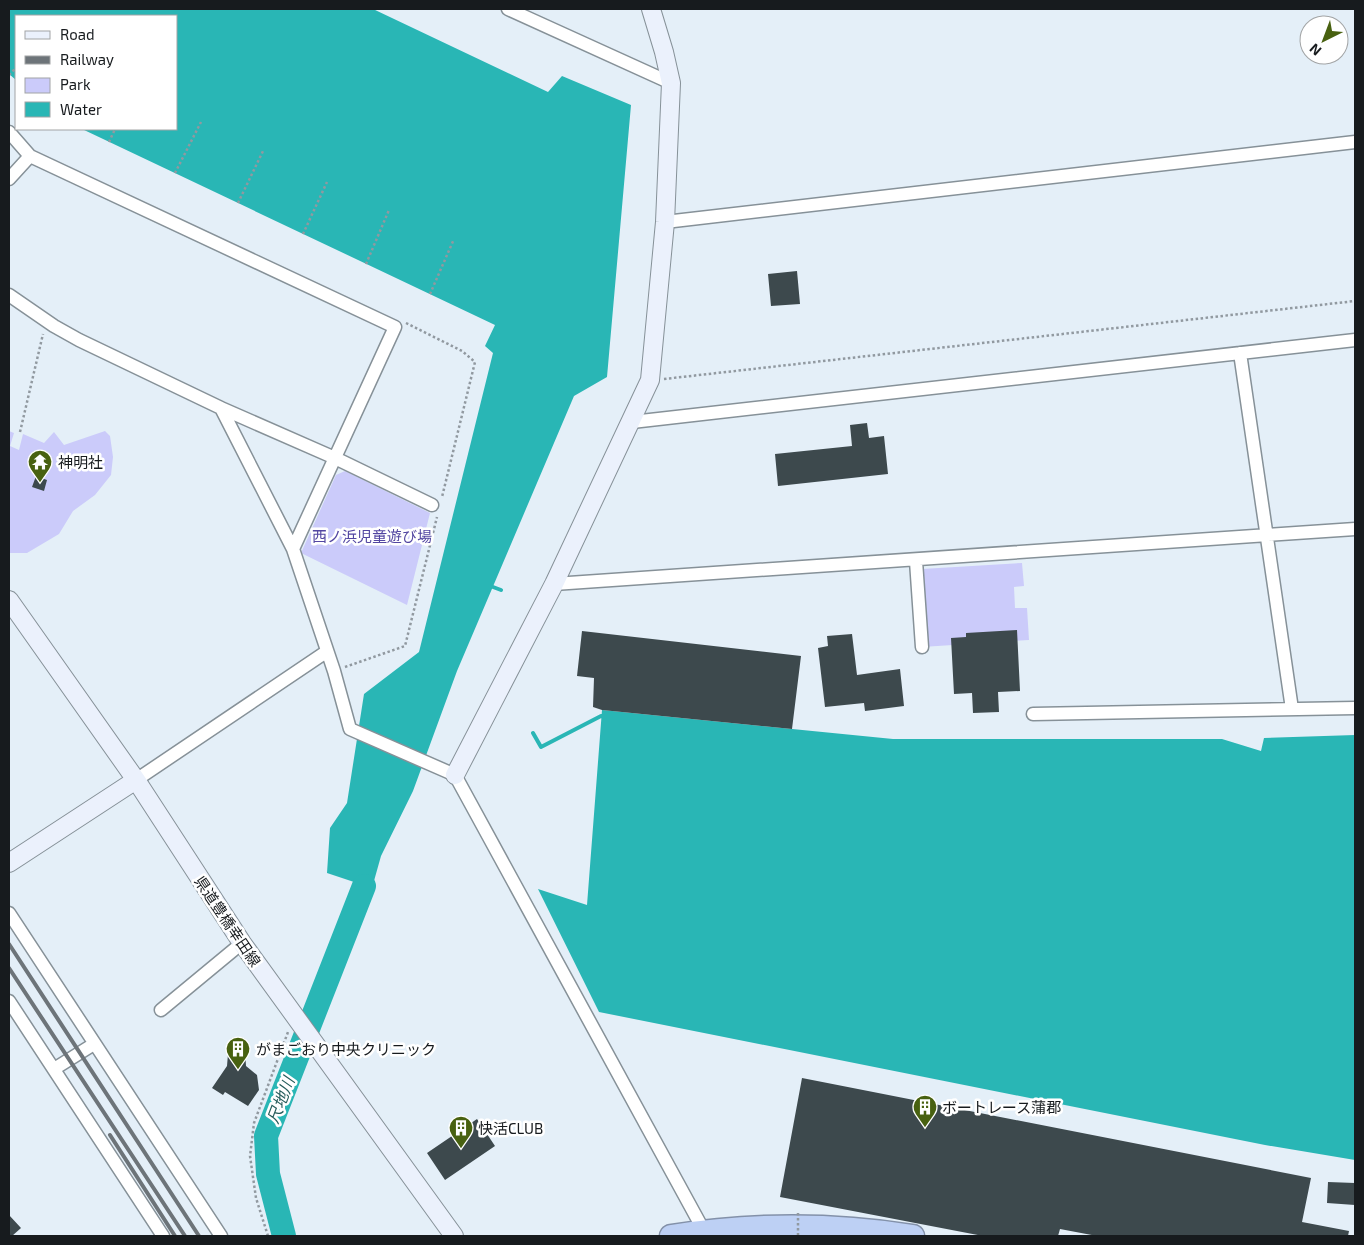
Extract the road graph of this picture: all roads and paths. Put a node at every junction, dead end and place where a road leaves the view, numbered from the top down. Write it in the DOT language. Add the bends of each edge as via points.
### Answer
graph roads {
  1 [pos="508,9"];
  2 [pos="651,9"];
  3 [pos="671,83"];
  4 [pos="201,122"];
  5 [pos="115,130"];
  6 [pos="9,132"];
  7 [pos="109,142"];
  8 [pos="1355,142"];
  9 [pos="263,151"];
  10 [pos="30,156"];
  11 [pos="175,173"];
  12 [pos="9,179"];
  13 [pos="327,182"];
  14 [pos="238,203"];
  15 [pos="389,210"];
  16 [pos="664,222"];
  17 [pos="303,234"];
  18 [pos="454,239"];
  19 [pos="366,264"];
  20 [pos="430,294"];
  21 [pos="9,295"];
  22 [pos="1355,301"];
  23 [pos="47,321"];
  24 [pos="403,322"];
  25 [pos="1355,340"];
  26 [pos="1240,353"];
  27 [pos="650,380"];
  28 [pos="221,408"];
  29 [pos="632,422"];
  30 [pos="20,432"];
  31 [pos="335,458"];
  32 [pos="437,507"];
  33 [pos="1355,529"];
  34 [pos="1266,536"];
  35 [pos="293,549"];
  36 [pos="916,560"];
  37 [pos="554,584"];
  38 [pos="9,600"];
  39 [pos="922,647"];
  40 [pos="326,652"];
  41 [pos="334,671"];
  42 [pos="1355,708"];
  43 [pos="1292,709"];
  44 [pos="1033,714"];
  45 [pos="455,775"];
  46 [pos="136,780"];
  47 [pos="9,863"];
  48 [pos="9,913"];
  49 [pos="242,944"];
  50 [pos="9,1002"];
  51 [pos="161,1010"];
  52 [pos="297,1020"];
  53 [pos="94,1044"];
  54 [pos="54,1069"];
  55 [pos="798,1213"];
  56 [pos="704,1231"];
  57 [pos="163,1236"];
  58 [pos="221,1236"];
  59 [pos="268,1236"];
  60 [pos="454,1236"];
  61 [pos="671,1236"];
  62 [pos="798,1236"];
  63 [pos="913,1236"];
  1 -- 3 [label="street"];
  2 -- 3 [label="street"];
  3 -- 16 [label="street"];
  4 -- 11 [label="path"];
  5 -- 7 [label="path"];
  6 -- 10 [label="street"];
  8 -- 16 [label="street"];
  9 -- 14 [label="path"];
  10 -- 12 [label="street"];
  10 -- 31 [label="street" via="396,327"];
  13 -- 17 [label="path"];
  15 -- 19 [label="path"];
  16 -- 27 [label="street"];
  18 -- 20 [label="path"];
  21 -- 23 [label="street"];
  22 -- 27 [label="path"];
  23 -- 28 [label="street" via="79,340"];
  23 -- 30 [label="path"];
  24 -- 32 [label="path" via="462,350 475,362"];
  25 -- 26 [label="street"];
  26 -- 29 [label="street"];
  26 -- 34 [label="street"];
  27 -- 29 [label="street"];
  28 -- 31 [label="street"];
  28 -- 35 [label="street"];
  29 -- 37 [label="street"];
  31 -- 32 [label="street"];
  31 -- 35 [label="street"];
  32 -- 41 [label="path" via="405,646"];
  33 -- 34 [label="street"];
  34 -- 36 [label="street"];
  34 -- 43 [label="street"];
  35 -- 40 [label="street"];
  36 -- 37 [label="street"];
  36 -- 39 [label="street"];
  37 -- 45 [label="street"];
  38 -- 46 [label="street, 県道豊橋幸田線"];
  40 -- 41 [label="street"];
  40 -- 46 [label="street"];
  41 -- 45 [label="street" via="350,729"];
  42 -- 43 [label="street"];
  43 -- 44 [label="street"];
  45 -- 56 [label="street"];
  46 -- 47 [label="street"];
  46 -- 49 [label="street, 県道豊橋幸田線"];
  48 -- 53 [label="street"];
  49 -- 51 [label="street"];
  49 -- 52 [label="street, 県道豊橋幸田線"];
  50 -- 54 [label="street"];
  52 -- 59 [label="path" via="254,1123 250,1156 256,1198"];
  52 -- 60 [label="street, 県道豊橋幸田線"];
  53 -- 54 [label="street"];
  53 -- 58 [label="street"];
  54 -- 57 [label="street"];
  55 -- 62 [label="path, bridge"];
  56 -- 61 [label="highway"];
  56 -- 63 [label="highway" via="814,1225"];
}
